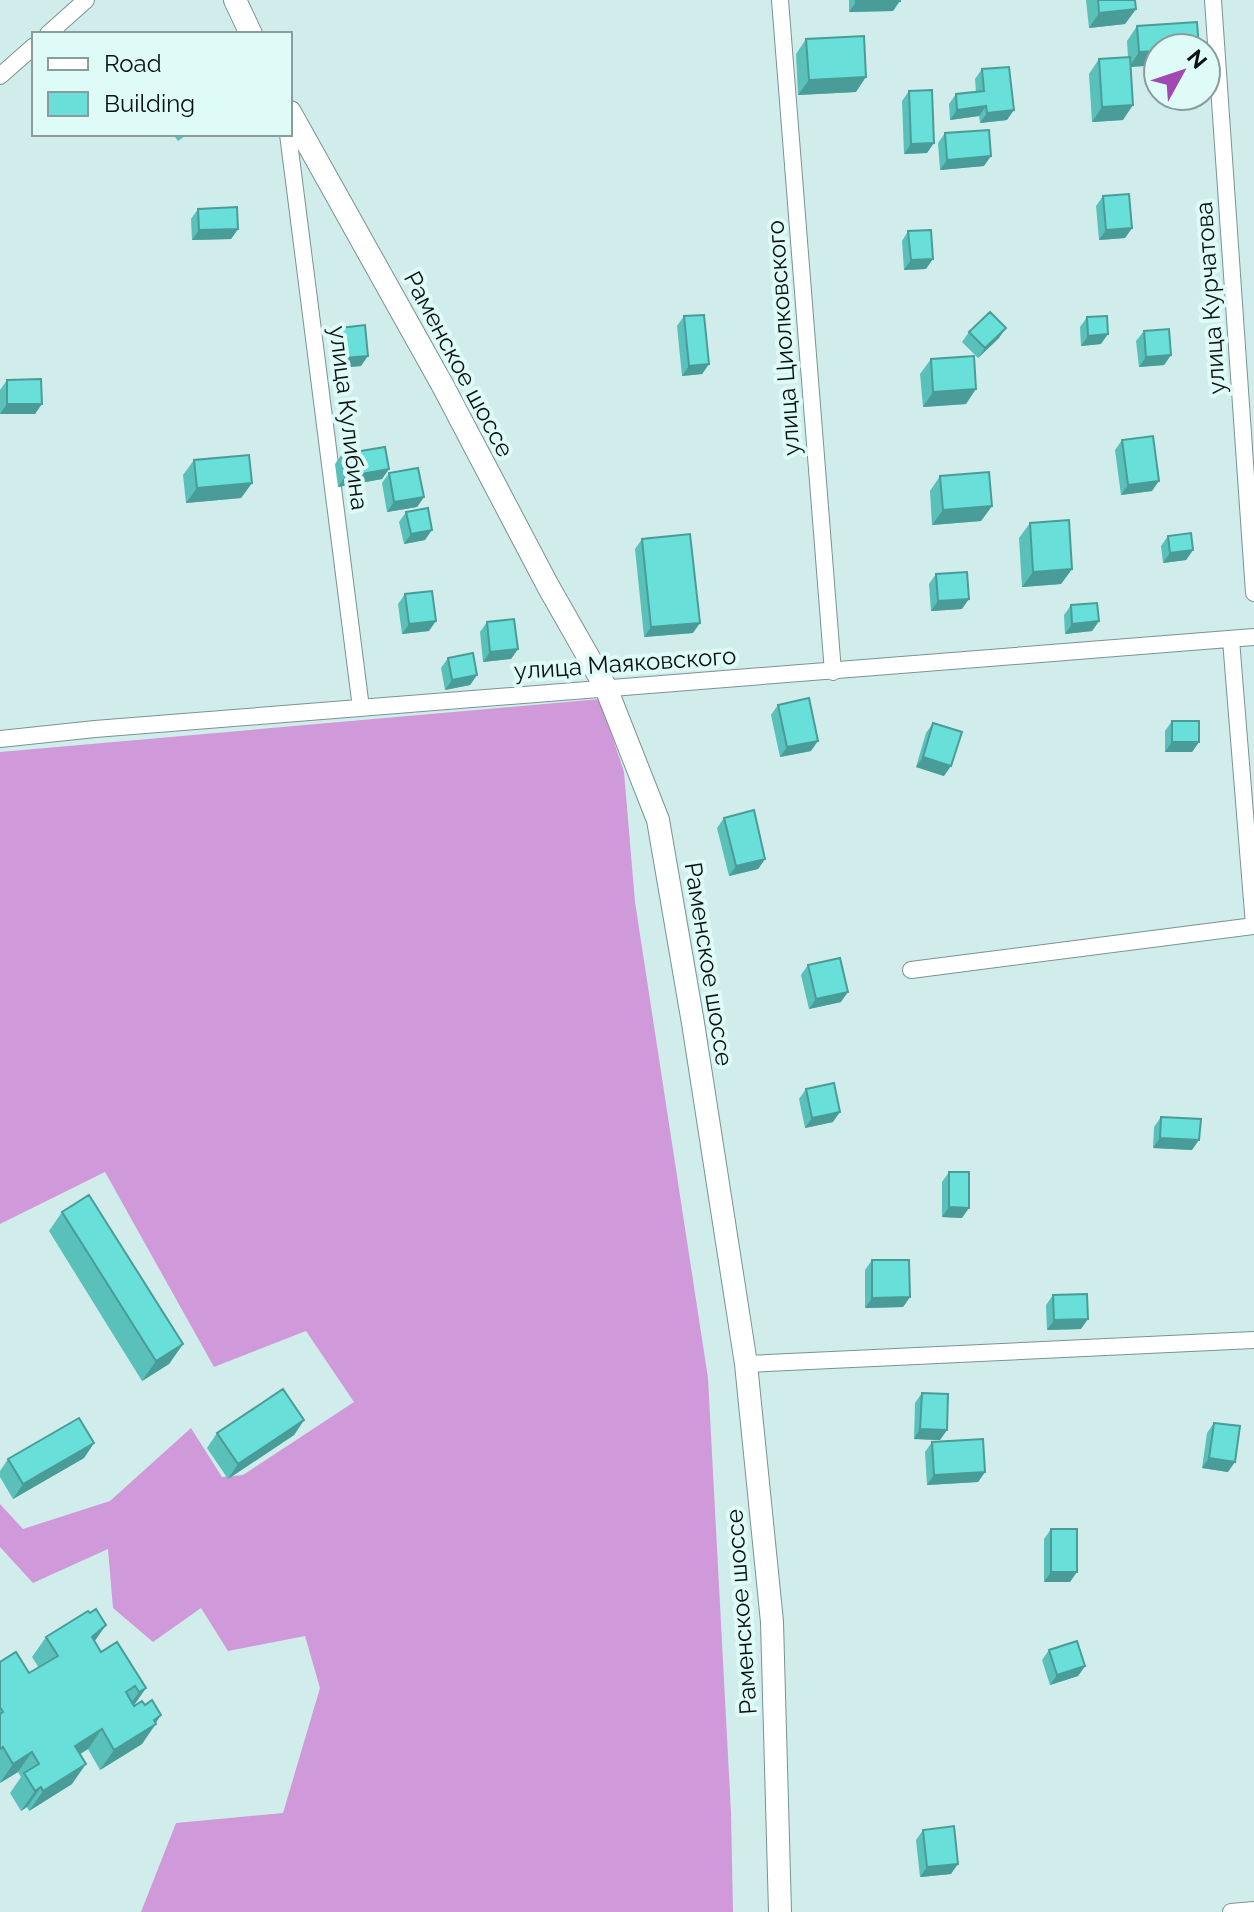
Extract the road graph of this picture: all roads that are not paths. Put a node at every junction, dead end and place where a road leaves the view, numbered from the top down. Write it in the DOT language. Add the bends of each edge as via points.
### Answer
graph roads {
  1 [pos="86,0"];
  2 [pos="235,0"];
  3 [pos="780,0"];
  4 [pos="1213,0"];
  5 [pos="50,32"];
  6 [pos="250,32"];
  7 [pos="32,48"];
  8 [pos="0,76"];
  9 [pos="292,116"];
  10 [pos="288,136"];
  11 [pos="1254,593"];
  12 [pos="1254,637"];
  13 [pos="1231,640"];
  14 [pos="833,672"];
  15 [pos="606,688"];
  16 [pos="361,708"];
  17 [pos="0,739"];
  18 [pos="1254,926"];
  19 [pos="911,970"];
  20 [pos="1254,1340"];
  21 [pos="746,1364"];
  22 [pos="1254,1910"];
  23 [pos="780,1912"];
  24 [pos="1231,1912"];
  1 -- 5 [label="street"];
  2 -- 6 [label="main road"];
  3 -- 14 [label="street, улица Циолковского"];
  4 -- 11 [label="street, улица Курчатова"];
  7 -- 8 [label="street"];
  9 -- 15 [label="main road, Раменское шоссе"];
  10 -- 16 [label="street, улица Кулибина"];
  12 -- 13 [label="street, улица Маяковского"];
  13 -- 14 [label="street, улица Маяковского"];
  13 -- 18 [label="street"];
  14 -- 15 [label="street, улица Маяковского"];
  15 -- 16 [label="street, улица Маяковского"];
  15 -- 21 [label="main road, Раменское шоссе" via="658,820"];
  16 -- 17 [label="street, улица Маяковского"];
  18 -- 19 [label="street"];
  20 -- 21 [label="street"];
  21 -- 23 [label="main road, Раменское шоссе" via="772,1622"];
  22 -- 24 [label="street"];
}
